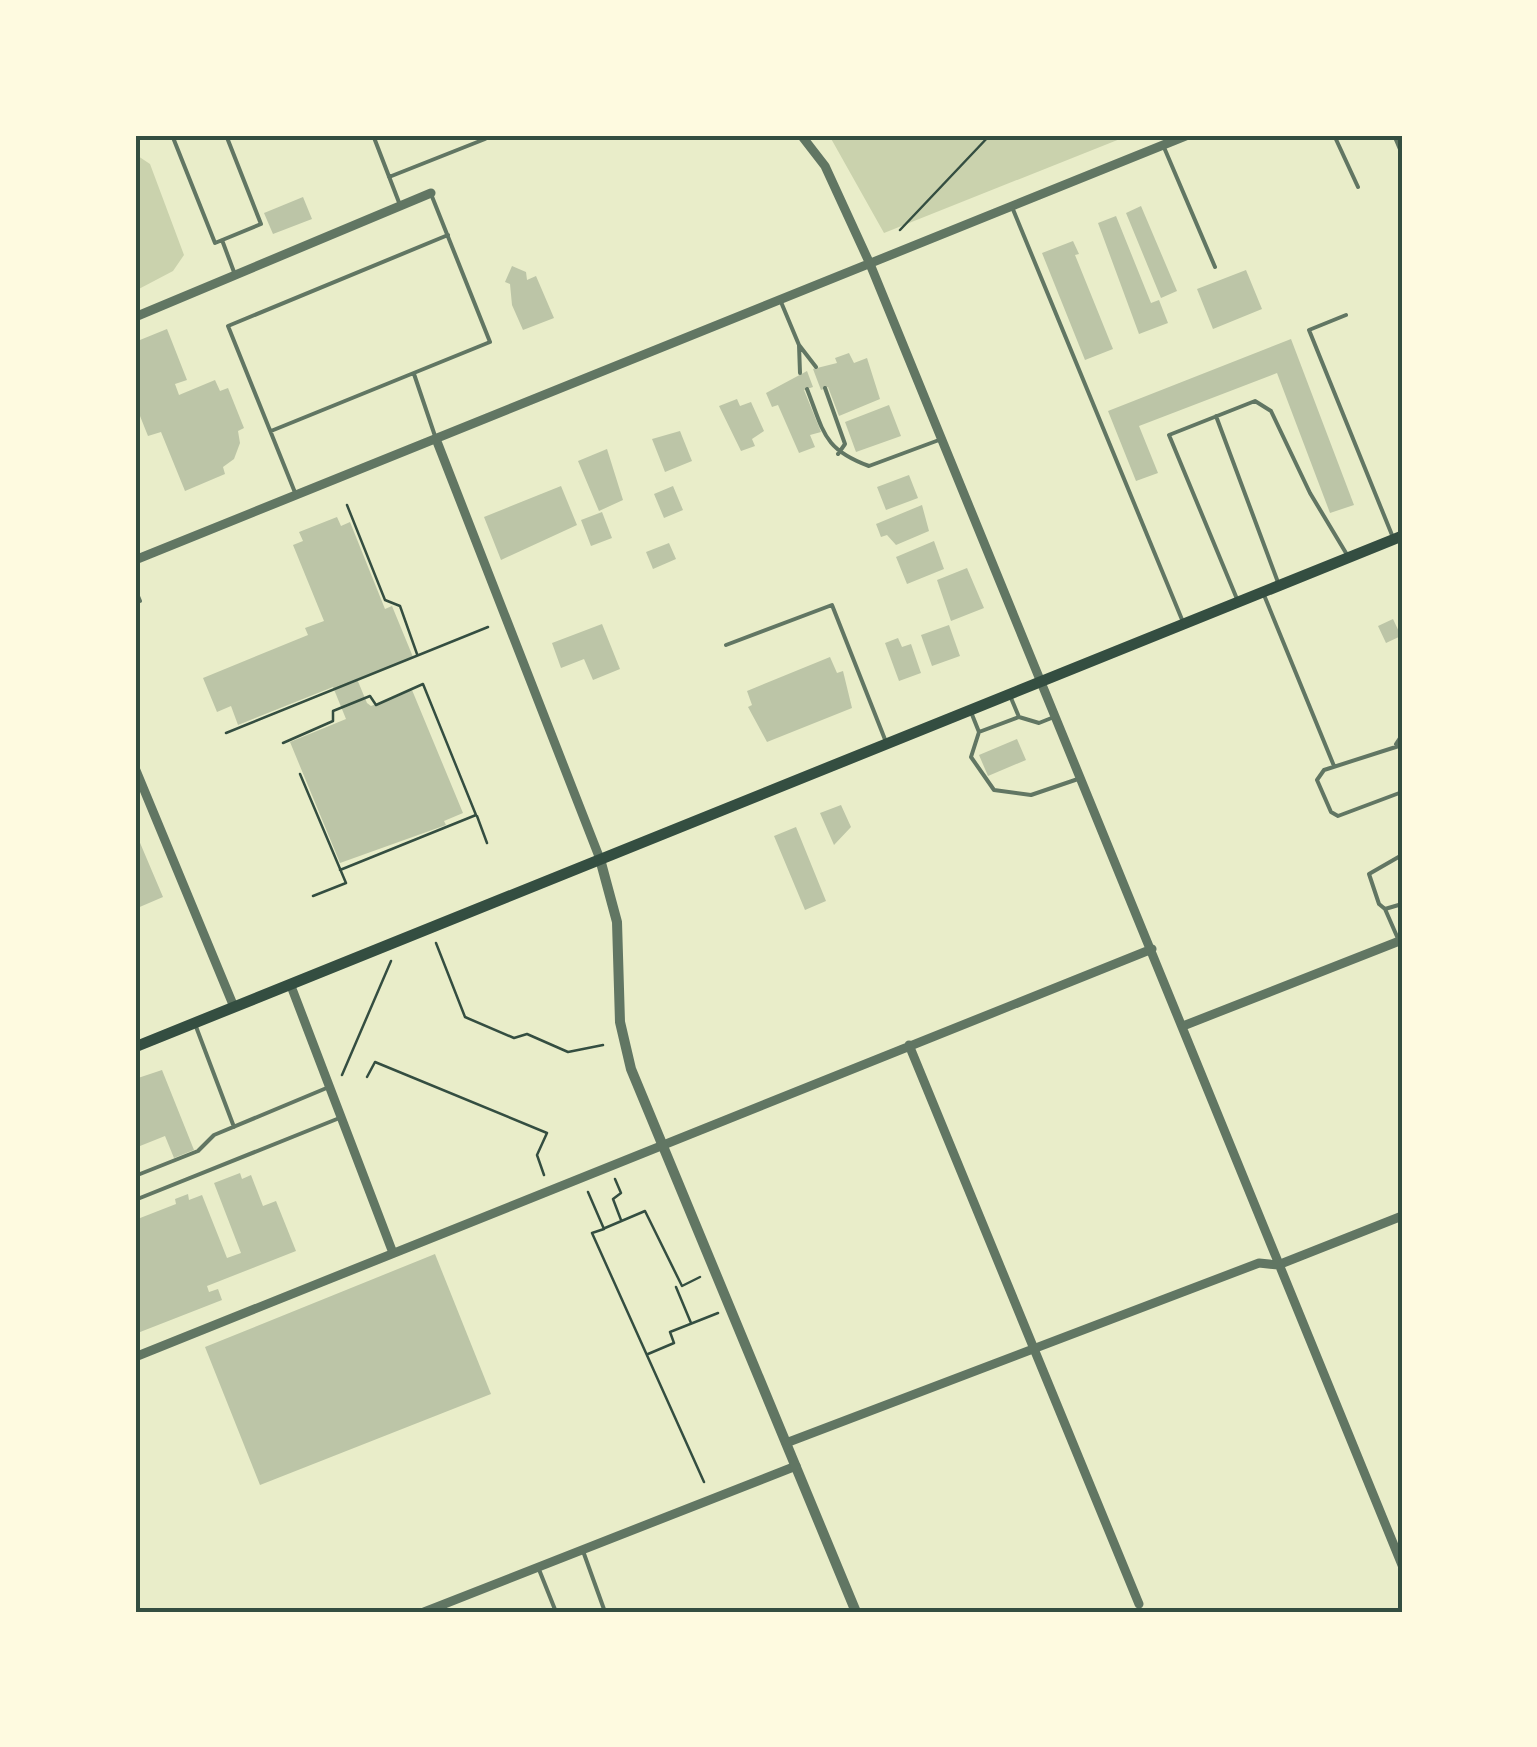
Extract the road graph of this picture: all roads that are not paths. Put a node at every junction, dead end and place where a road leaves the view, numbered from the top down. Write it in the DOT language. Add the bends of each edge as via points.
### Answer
graph roads {
  1 [pos="172,135"];
  2 [pos="226,135"];
  3 [pos="373,135"];
  4 [pos="484,135"];
  5 [pos="800,135"];
  6 [pos="1188,135"];
  7 [pos="1334,135"];
  8 [pos="1394,135"];
  9 [pos="1163,145"];
  10 [pos="1402,154"];
  11 [pos="389,177"];
  12 [pos="1358,188"];
  13 [pos="431,193"];
  14 [pos="400,206"];
  15 [pos="1012,206"];
  16 [pos="448,235"];
  17 [pos="222,240"];
  18 [pos="870,264"];
  19 [pos="1215,266"];
  20 [pos="236,276"];
  21 [pos="780,300"];
  22 [pos="1346,315"];
  23 [pos="135,317"];
  24 [pos="799,345"];
  25 [pos="816,367"];
  26 [pos="800,373"];
  27 [pos="414,374"];
  28 [pos="825,388"];
  29 [pos="807,389"];
  30 [pos="1215,415"];
  31 [pos="271,431"];
  32 [pos="436,439"];
  33 [pos="942,439"];
  34 [pos="838,454"];
  35 [pos="296,496"];
  36 [pos="1398,538"];
  37 [pos="1348,557"];
  38 [pos="135,560"];
  39 [pos="1279,584"];
  40 [pos="135,589"];
  41 [pos="1262,591"];
  42 [pos="140,601"];
  43 [pos="1238,601"];
  44 [pos="1183,622"];
  45 [pos="726,645"];
  46 [pos="1040,678"];
  47 [pos="1008,692"];
  48 [pos="970,708"];
  49 [pos="1056,716"];
  50 [pos="1019,717"];
  51 [pos="980,732"];
  52 [pos="1402,735"];
  53 [pos="886,742"];
  54 [pos="1399,745"];
  55 [pos="1334,766"];
  56 [pos="135,768"];
  57 [pos="1082,778"];
  58 [pos="138,784"];
  59 [pos="1402,792"];
  60 [pos="1402,855"];
  61 [pos="600,859"];
  62 [pos="1402,904"];
  63 [pos="1386,909"];
  64 [pos="1401,941"];
  65 [pos="1152,950"];
  66 [pos="290,986"];
  67 [pos="234,1007"];
  68 [pos="194,1023"];
  69 [pos="1184,1026"];
  70 [pos="909,1045"];
  71 [pos="135,1047"];
  72 [pos="330,1086"];
  73 [pos="342,1117"];
  74 [pos="234,1127"];
  75 [pos="661,1146"];
  76 [pos="135,1176"];
  77 [pos="135,1200"];
  78 [pos="1402,1216"];
  79 [pos="392,1254"];
  80 [pos="1278,1265"];
  81 [pos="1035,1348"];
  82 [pos="135,1357"];
  83 [pos="786,1442"];
  84 [pos="796,1466"];
  85 [pos="583,1550"];
  86 [pos="1402,1565"];
  87 [pos="538,1567"];
  88 [pos="1139,1604"];
  89 [pos="424,1612"];
  90 [pos="556,1612"];
  91 [pos="605,1612"];
  92 [pos="856,1612"];
  1 -- 17 [label="lane" via="215,243"];
  2 -- 17 [label="lane" via="261,224"];
  3 -- 11 [label="lane"];
  4 -- 11 [label="lane"];
  5 -- 18 [label="street" via="826,166"];
  6 -- 9 [label="street"];
  7 -- 12 [label="lane"];
  8 -- 10 [label="lane"];
  9 -- 15 [label="street"];
  9 -- 19 [label="lane"];
  11 -- 14 [label="lane"];
  13 -- 14 [label="street"];
  13 -- 16 [label="lane"];
  14 -- 20 [label="street"];
  15 -- 18 [label="street"];
  15 -- 44 [label="lane"];
  16 -- 27 [label="lane" via="490,342"];
  16 -- 31 [label="lane" via="228,326"];
  17 -- 20 [label="lane"];
  18 -- 21 [label="street"];
  18 -- 33 [label="street"];
  20 -- 23 [label="street"];
  21 -- 24 [label="lane"];
  21 -- 32 [label="street"];
  22 -- 36 [label="lane" via="1308,330"];
  24 -- 25 [label="lane"];
  24 -- 26 [label="lane"];
  27 -- 31 [label="lane"];
  27 -- 32 [label="lane"];
  28 -- 34 [label="lane" via="845,444"];
  29 -- 34 [label="lane"];
  30 -- 37 [label="lane" via="1255,401 1271,411"];
  30 -- 39 [label="lane"];
  30 -- 43 [label="lane" via="1169,435"];
  31 -- 35 [label="lane"];
  32 -- 35 [label="street"];
  32 -- 61 [label="street"];
  33 -- 34 [label="lane" via="869,466"];
  33 -- 46 [label="street"];
  35 -- 38 [label="street"];
  36 -- 37 [label="main road"];
  37 -- 39 [label="main road"];
  39 -- 41 [label="main road"];
  40 -- 42 [label="lane"];
  41 -- 43 [label="main road"];
  41 -- 55 [label="lane"];
  43 -- 44 [label="main road"];
  44 -- 46 [label="main road"];
  45 -- 53 [label="lane" via="832,605"];
  46 -- 47 [label="main road"];
  46 -- 49 [label="street"];
  47 -- 48 [label="main road"];
  47 -- 50 [label="lane"];
  48 -- 51 [label="lane"];
  48 -- 53 [label="main road"];
  49 -- 50 [label="lane" via="1039,723"];
  49 -- 57 [label="street"];
  50 -- 51 [label="lane"];
  51 -- 57 [label="lane" via="971,757 994,790 1031,795"];
  52 -- 54 [label="lane"];
  53 -- 61 [label="main road"];
  54 -- 55 [label="lane"];
  55 -- 59 [label="lane" via="1318,780 1338,816"];
  56 -- 58 [label="street"];
  57 -- 65 [label="street"];
  58 -- 67 [label="street"];
  60 -- 63 [label="lane" via="1369,874 1378,904"];
  61 -- 66 [label="main road"];
  61 -- 75 [label="street" via="616,922 624,1048"];
  62 -- 63 [label="lane"];
  63 -- 64 [label="lane"];
  64 -- 69 [label="street"];
  65 -- 69 [label="street"];
  65 -- 70 [label="street"];
  66 -- 67 [label="main road"];
  66 -- 72 [label="street"];
  67 -- 68 [label="main road"];
  68 -- 71 [label="main road"];
  68 -- 74 [label="lane"];
  69 -- 80 [label="street"];
  70 -- 75 [label="street"];
  70 -- 81 [label="street"];
  72 -- 73 [label="street"];
  72 -- 74 [label="lane"];
  73 -- 77 [label="lane"];
  73 -- 79 [label="street"];
  74 -- 76 [label="lane" via="198,1151"];
  75 -- 79 [label="street"];
  75 -- 83 [label="street"];
  78 -- 80 [label="street"];
  79 -- 82 [label="street"];
  80 -- 81 [label="street" via="1258,1264"];
  80 -- 86 [label="street"];
  81 -- 83 [label="street"];
  81 -- 88 [label="street"];
  83 -- 84 [label="street"];
  84 -- 85 [label="street"];
  84 -- 92 [label="street"];
  85 -- 87 [label="street"];
  85 -- 91 [label="lane"];
  87 -- 89 [label="street"];
  87 -- 90 [label="lane"];
}
